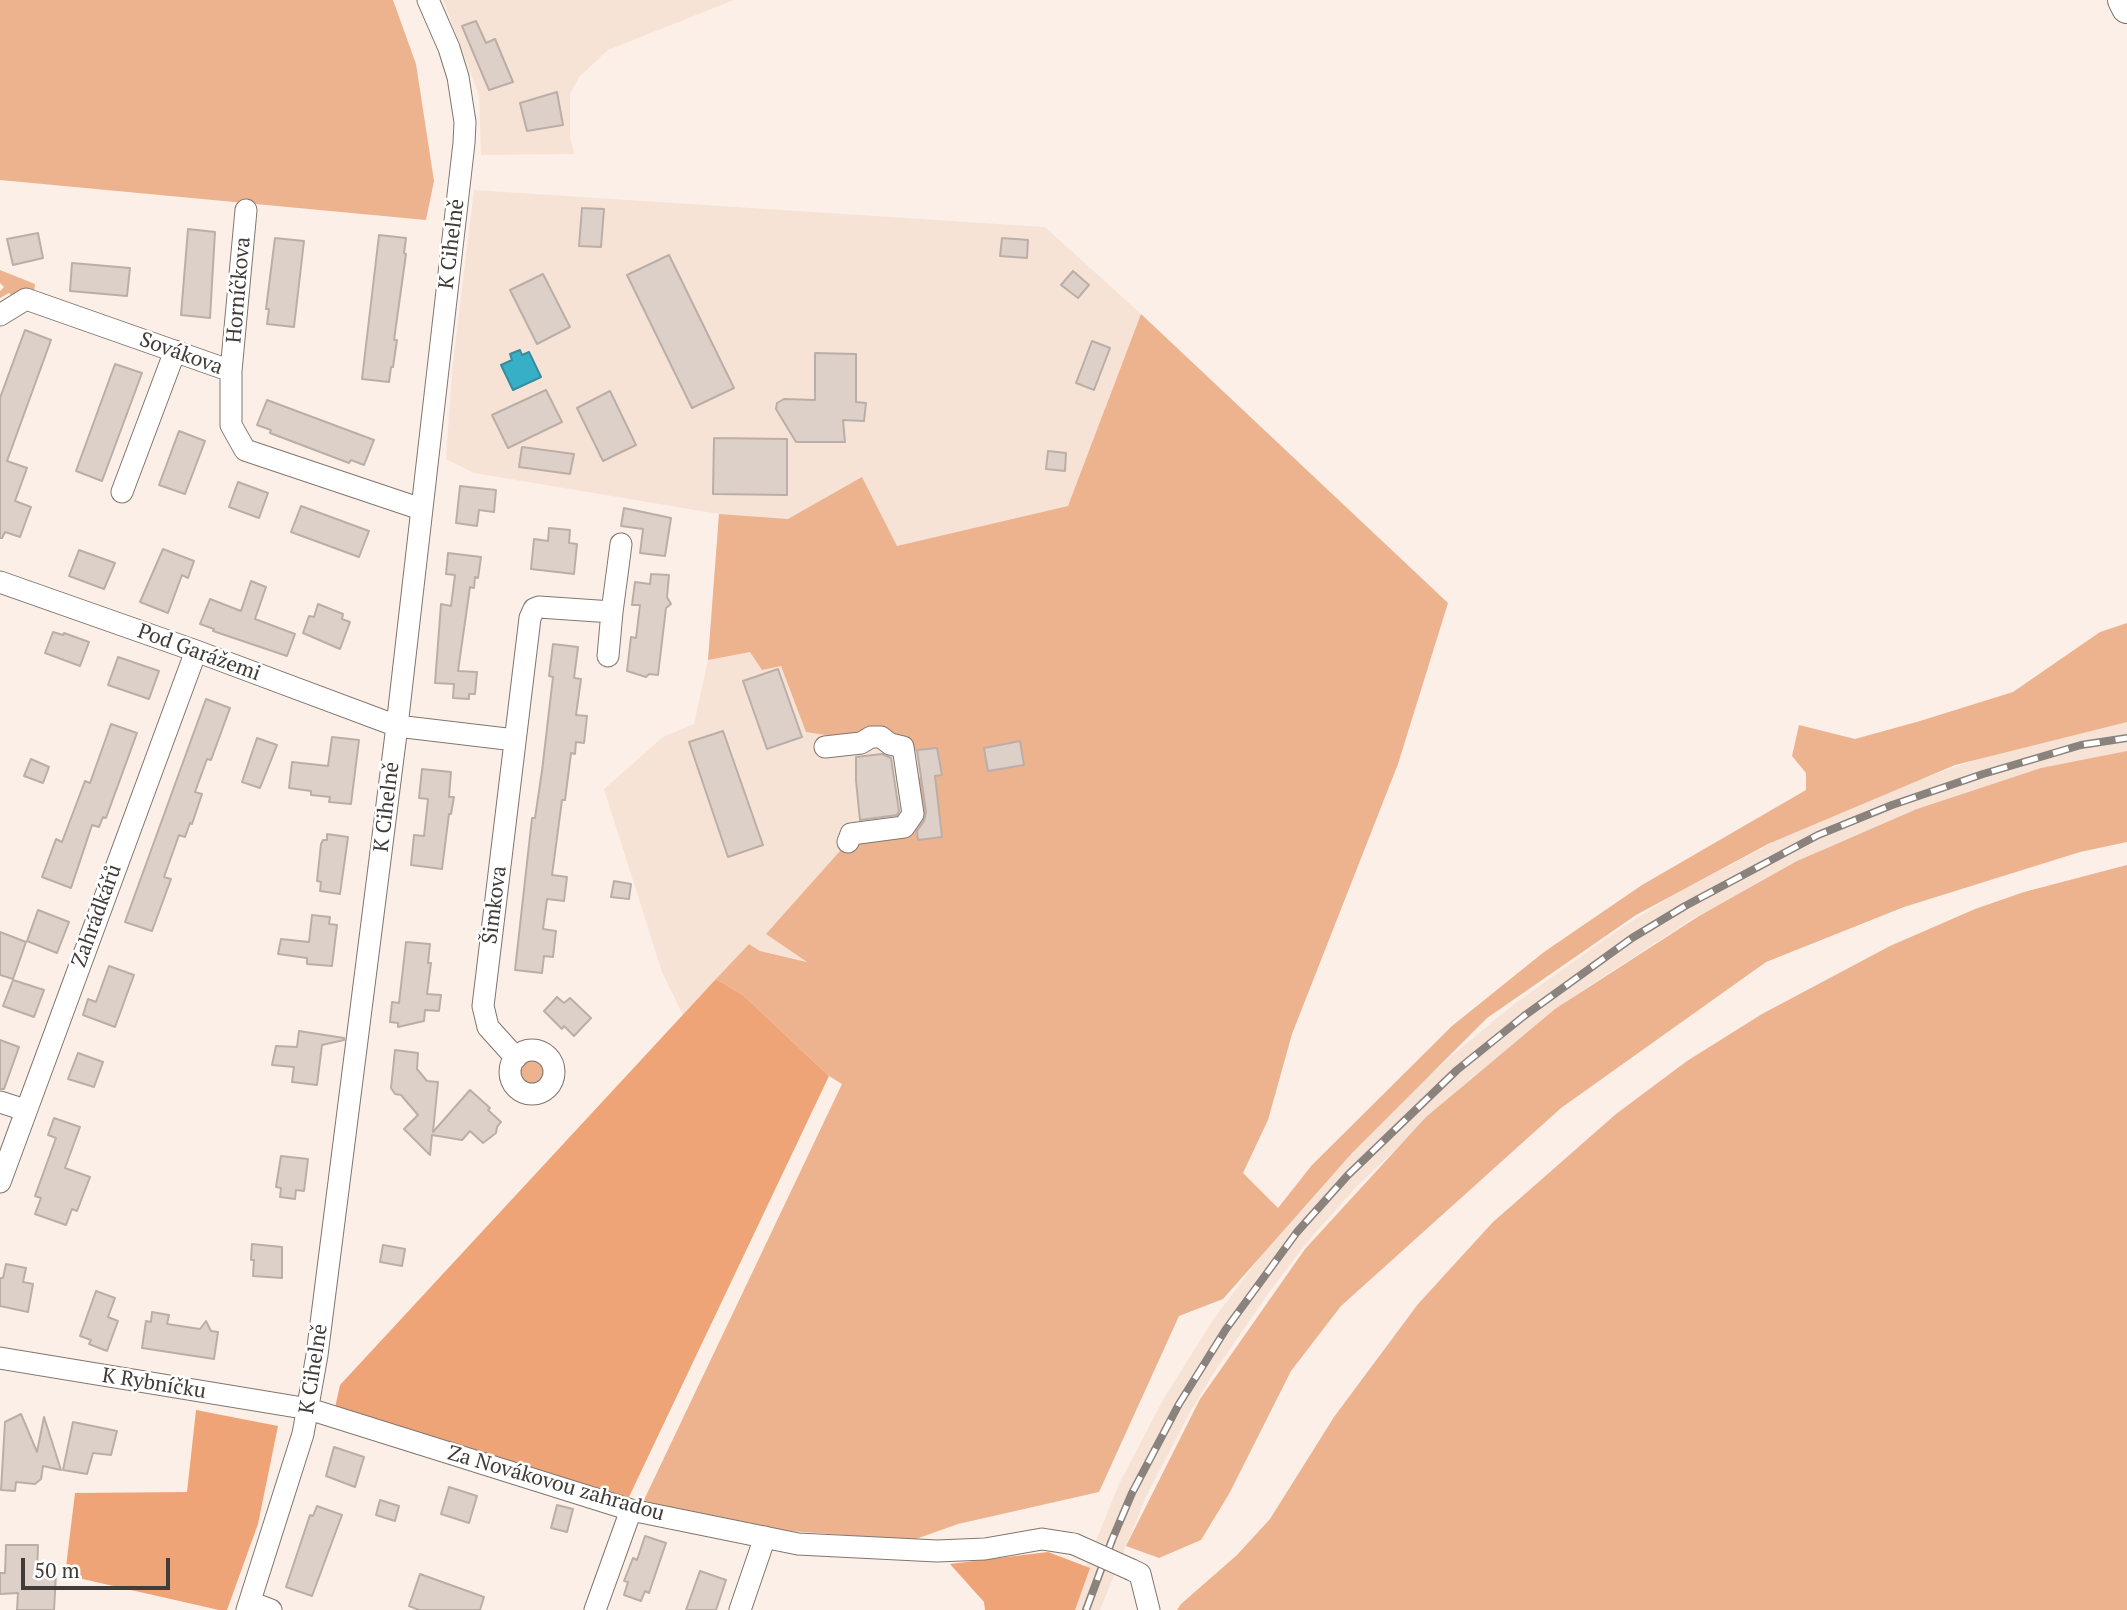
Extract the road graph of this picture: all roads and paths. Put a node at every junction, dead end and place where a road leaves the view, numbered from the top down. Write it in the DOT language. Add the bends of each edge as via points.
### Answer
graph roads {
  1 [pos="428,0"];
  2 [pos="2123,0"];
  3 [pos="2127,8"];
  4 [pos="246,210"];
  5 [pos="0,315"];
  6 [pos="175,351"];
  7 [pos="231,371"];
  8 [pos="122,492"];
  9 [pos="421,509"];
  10 [pos="621,544"];
  11 [pos="0,582"];
  12 [pos="612,612"];
  13 [pos="197,651"];
  14 [pos="608,656"];
  15 [pos="397,726"];
  16 [pos="515,740"];
  17 [pos="825,747"];
  18 [pos="848,842"];
  19 [pos="516,1058"];
  20 [pos="0,1102"];
  21 [pos="25,1110"];
  22 [pos="0,1182"];
  23 [pos="0,1358"];
  24 [pos="309,1409"];
  25 [pos="631,1510"];
  26 [pos="765,1537"];
  27 [pos="248,1606"];
  28 [pos="271,1610"];
  29 [pos="595,1610"];
  30 [pos="740,1610"];
  31 [pos="1149,1610"];
  1 -- 9 [label="street, K Cihelně" via="455,67 465,122"];
  2 -- 3 [label="highway"];
  4 -- 7 [label="street, Horníčkova"];
  5 -- 6 [label="street, Sovákova" via="26,299"];
  6 -- 7 [label="street, Sovákova"];
  6 -- 8 [label="street"];
  7 -- 9 [label="street, Sovákova" via="231,425 245,450"];
  9 -- 15 [label="street, K Cihelně"];
  10 -- 12 [label="street"];
  11 -- 13 [label="street, Pod Garážemi"];
  12 -- 14 [label="street"];
  12 -- 16 [label="street, Šimkova" via="534,609"];
  13 -- 15 [label="street, Pod Garážemi"];
  13 -- 21 [label="street, Zahrádkářů"];
  15 -- 16 [label="street"];
  15 -- 24 [label="street, K Cihelně"];
  16 -- 19 [label="street, Šimkova" via="483,1006 488,1027"];
  17 -- 18 [label="street" via="861,743 871,737 903,747 913,814 904,827 851,834"];
  20 -- 21 [label="street"];
  21 -- 22 [label="street, Zahrádkářů"];
  23 -- 24 [label="street, K Rybníčku"];
  24 -- 25 [label="street, Za Novákovou zahradou"];
  24 -- 27 [label="street, K Cihelně"];
  25 -- 26 [label="street, Za Novákovou zahradou"];
  25 -- 29 [label="street"];
  26 -- 30 [label="street"];
  26 -- 31 [label="street, Za Novákovou zahradou, bridge" via="812,1545 937,1551 1042,1539 1074,1544 1140,1574"];
  27 -- 28 [label="street"];
}
